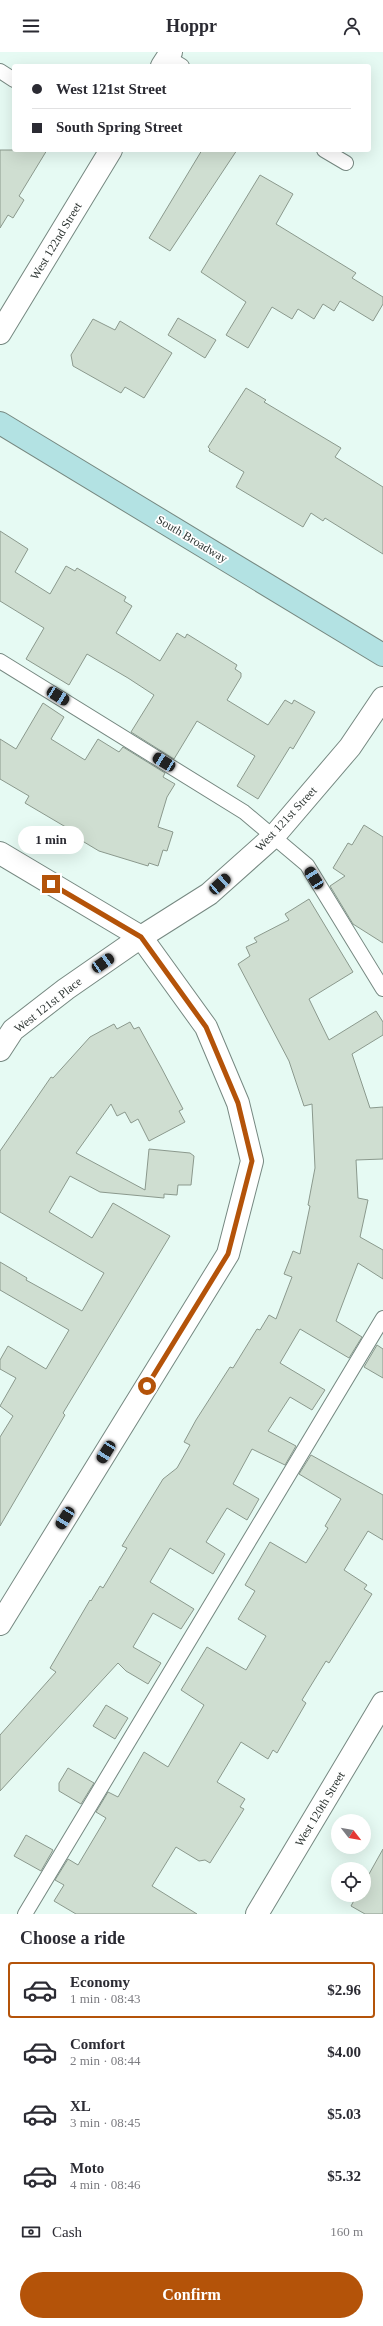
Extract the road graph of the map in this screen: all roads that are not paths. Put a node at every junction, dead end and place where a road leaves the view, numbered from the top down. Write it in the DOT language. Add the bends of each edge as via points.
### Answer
graph roads {
  1 [pos="0,71"];
  2 [pos="12,79"];
  3 [pos="110,152"];
  4 [pos="327,152"];
  5 [pos="346,163"];
  6 [pos="0,333"];
  7 [pos="0,423"];
  8 [pos="383,655"];
  9 [pos="0,661"];
  10 [pos="383,698"];
  11 [pos="274,836"];
  12 [pos="0,853"];
  13 [pos="141,937"];
  14 [pos="383,989"];
  15 [pos="0,1050"];
  16 [pos="383,1318"];
  17 [pos="0,1624"];
  18 [pos="383,1703"];
  19 [pos="25,1914"];
  20 [pos="257,1914"];
  1 -- 2 [label="lane"];
  3 -- 6 [label="street, West 122nd Street"];
  4 -- 5 [label="lane"];
  7 -- 8 [label="main road, South Broadway"];
  9 -- 11 [label="lane" via="244,812"];
  10 -- 11 [label="street, West 121st Street" via="350,747"];
  11 -- 13 [label="street, West 121st Street" via="209,894"];
  11 -- 14 [label="lane" via="307,865"];
  12 -- 13 [label="street"];
  13 -- 15 [label="street, West 121st Place" via="66,989 14,1030"];
  13 -- 17 [label="street" via="206,1027 238,1103 252,1161 228,1254"];
  16 -- 19 [label="lane"];
  18 -- 20 [label="street, West 120th Street"];
}
